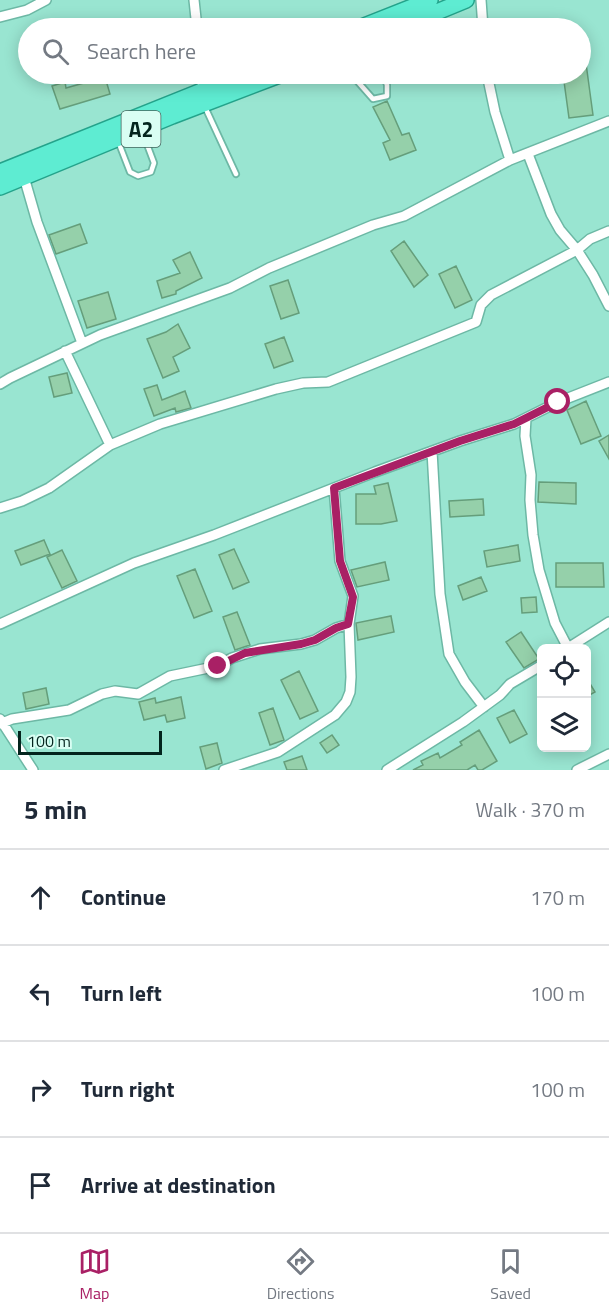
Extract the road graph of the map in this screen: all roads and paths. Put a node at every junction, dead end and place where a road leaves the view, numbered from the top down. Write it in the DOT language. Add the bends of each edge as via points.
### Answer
graph roads {
  1 [pos="46,0"];
  2 [pos="194,0"];
  3 [pos="430,0"];
  4 [pos="466,0"];
  5 [pos="481,0"];
  6 [pos="0,17"];
  7 [pos="196,18"];
  8 [pos="384,18"];
  9 [pos="422,18"];
  10 [pos="482,18"];
  11 [pos="229,84"];
  12 [pos="360,84"];
  13 [pos="387,84"];
  14 [pos="489,84"];
  15 [pos="203,89"];
  16 [pos="609,122"];
  17 [pos="141,129"];
  18 [pos="117,139"];
  19 [pos="528,154"];
  20 [pos="510,160"];
  21 [pos="0,172"];
  22 [pos="236,174"];
  23 [pos="24,177"];
  24 [pos="0,187"];
  25 [pos="609,231"];
  26 [pos="577,250"];
  27 [pos="609,306"];
  28 [pos="81,343"];
  29 [pos="65,351"];
  30 [pos="609,382"];
  31 [pos="0,384"];
  32 [pos="526,418"];
  33 [pos="110,445"];
  34 [pos="432,451"];
  35 [pos="334,488"];
  36 [pos="0,508"];
  37 [pos="609,621"];
  38 [pos="0,624"];
  39 [pos="348,624"];
  40 [pos="566,644"];
  41 [pos="574,644"];
  42 [pos="537,668"];
  43 [pos="484,706"];
  44 [pos="1,722"];
  45 [pos="609,754"];
  46 [pos="595,761"];
  47 [pos="33,770"];
  48 [pos="224,770"];
  49 [pos="387,770"];
  50 [pos="577,770"];
  51 [pos="600,770"];
  1 -- 6 [label="street"];
  2 -- 7 [label="street"];
  3 -- 8 [label="highway"];
  4 -- 9 [label="highway"];
  5 -- 10 [label="street"];
  11 -- 15 [label="highway, A2"];
  12 -- 13 [label="lane" via="373,99 387,96"];
  14 -- 20 [label="street"];
  15 -- 17 [label="highway, A2"];
  15 -- 21 [label="highway, A2"];
  15 -- 22 [label="lane"];
  16 -- 19 [label="street"];
  17 -- 18 [label="highway, A2"];
  17 -- 18 [label="lane" via="154,163 152,172 138,176 130,172"];
  18 -- 23 [label="highway, A2"];
  19 -- 20 [label="street"];
  19 -- 26 [label="street" via="551,214"];
  20 -- 28 [label="street" via="404,216 269,268 231,288"];
  23 -- 24 [label="highway, A2"];
  23 -- 28 [label="street"];
  25 -- 26 [label="street"];
  26 -- 27 [label="street"];
  26 -- 33 [label="street" via="491,295 481,305 476,322 468,327 328,382 276,389 160,424"];
  28 -- 29 [label="street"];
  29 -- 31 [label="street"];
  29 -- 33 [label="street"];
  30 -- 32 [label="street"];
  32 -- 34 [label="street"];
  32 -- 40 [label="street" via="533,536 539,570 555,623"];
  33 -- 36 [label="street" via="49,488"];
  34 -- 35 [label="street"];
  34 -- 43 [label="street" via="440,594 449,654"];
  35 -- 38 [label="street" via="134,563"];
  35 -- 39 [label="street" via="340,561 353,597"];
  37 -- 41 [label="street"];
  39 -- 44 [label="street" via="315,640 260,649 218,666 170,676 138,694 115,691 69,710"];
  39 -- 48 [label="street" via="350,692 341,710 278,752"];
  42 -- 43 [label="street"];
  43 -- 49 [label="street"];
  44 -- 47 [label="street"];
  45 -- 46 [label="street"];
  46 -- 50 [label="street"];
  46 -- 51 [label="street"];
}
